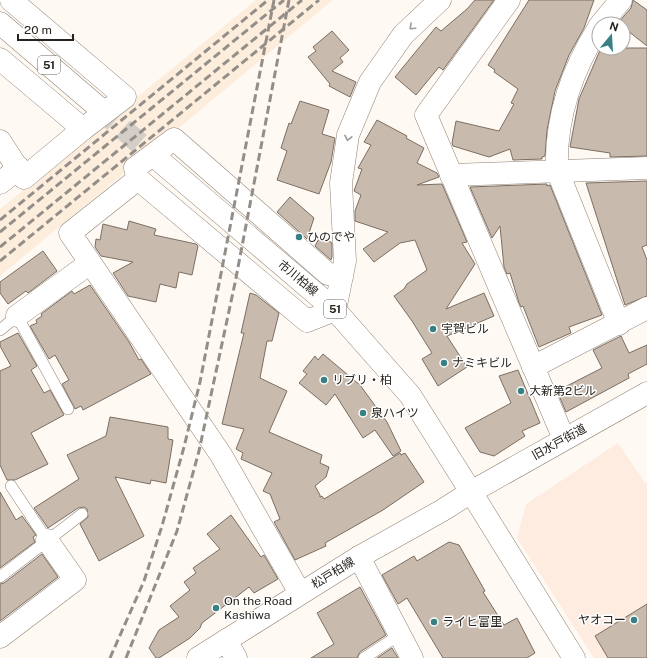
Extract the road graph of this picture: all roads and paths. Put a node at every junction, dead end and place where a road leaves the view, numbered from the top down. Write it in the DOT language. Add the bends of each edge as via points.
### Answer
graph roads {
  1 [pos="11,0"];
  2 [pos="440,0"];
  3 [pos="509,0"];
  4 [pos="621,0"];
  5 [pos="608,16"];
  6 [pos="0,23"];
  7 [pos="591,39"];
  8 [pos="0,59"];
  9 [pos="98,107"];
  10 [pos="83,129"];
  11 [pos="0,141"];
  12 [pos="161,162"];
  13 [pos="19,168"];
  14 [pos="647,168"];
  15 [pos="557,170"];
  16 [pos="451,175"];
  17 [pos="138,178"];
  18 [pos="0,183"];
  19 [pos="90,264"];
  20 [pos="342,277"];
  21 [pos="647,308"];
  22 [pos="336,310"];
  23 [pos="17,316"];
  24 [pos="619,324"];
  25 [pos="0,330"];
  26 [pos="533,367"];
  27 [pos="647,393"];
  28 [pos="68,409"];
  29 [pos="564,439"];
  30 [pos="10,486"];
  31 [pos="471,492"];
  32 [pos="82,514"];
  33 [pos="47,540"];
  34 [pos="359,557"];
  35 [pos="0,577"];
  36 [pos="300,593"];
  37 [pos="399,635"];
  38 [pos="0,637"];
  39 [pos="231,649"];
  40 [pos="198,658"];
  41 [pos="364,658"];
  42 [pos="412,658"];
  43 [pos="574,658"];
  1 -- 10 [label="street" via="125,97"];
  2 -- 20 [label="street, one-way" via="403,35 370,82 348,134 341,183 345,261"];
  3 -- 16 [label="street" via="426,116"];
  4 -- 5 [label="street"];
  6 -- 9 [label="street, 51"];
  7 -- 15 [label="street" via="561,118"];
  8 -- 10 [label="street"];
  10 -- 13 [label="street" via="24,178"];
  11 -- 13 [label="street"];
  12 -- 22 [label="street, 市川柏線 / 51"];
  13 -- 18 [label="street"];
  14 -- 15 [label="street"];
  15 -- 16 [label="street"];
  15 -- 24 [label="street"];
  16 -- 26 [label="street"];
  17 -- 19 [label="street" via="70,233"];
  17 -- 20 [label="street" via="135,168 174,139 328,274"];
  17 -- 22 [label="street" via="307,320"];
  19 -- 23 [label="street"];
  19 -- 36 [label="street" via="221,455"];
  20 -- 22 [label="street"];
  21 -- 24 [label="street"];
  22 -- 31 [label="street, 市川柏線 / 51" via="410,395"];
  23 -- 25 [label="lane"];
  23 -- 28 [label="lane"];
  24 -- 26 [label="street"];
  26 -- 29 [label="street"];
  27 -- 29 [label="street, 旧水戸街道"];
  29 -- 31 [label="street, 旧水戸街道"];
  30 -- 33 [label="lane"];
  31 -- 34 [label="street, 松戸柏線"];
  31 -- 43 [label="street, 市川柏線"];
  32 -- 33 [label="lane"];
  33 -- 35 [label="lane"];
  33 -- 38 [label="street" via="75,580"];
  34 -- 36 [label="street, 松戸柏線"];
  34 -- 37 [label="street"];
  36 -- 39 [label="street, 松戸柏線"];
  37 -- 41 [label="lane"];
  37 -- 42 [label="street"];
  39 -- 40 [label="street, 松戸柏線"];
}
